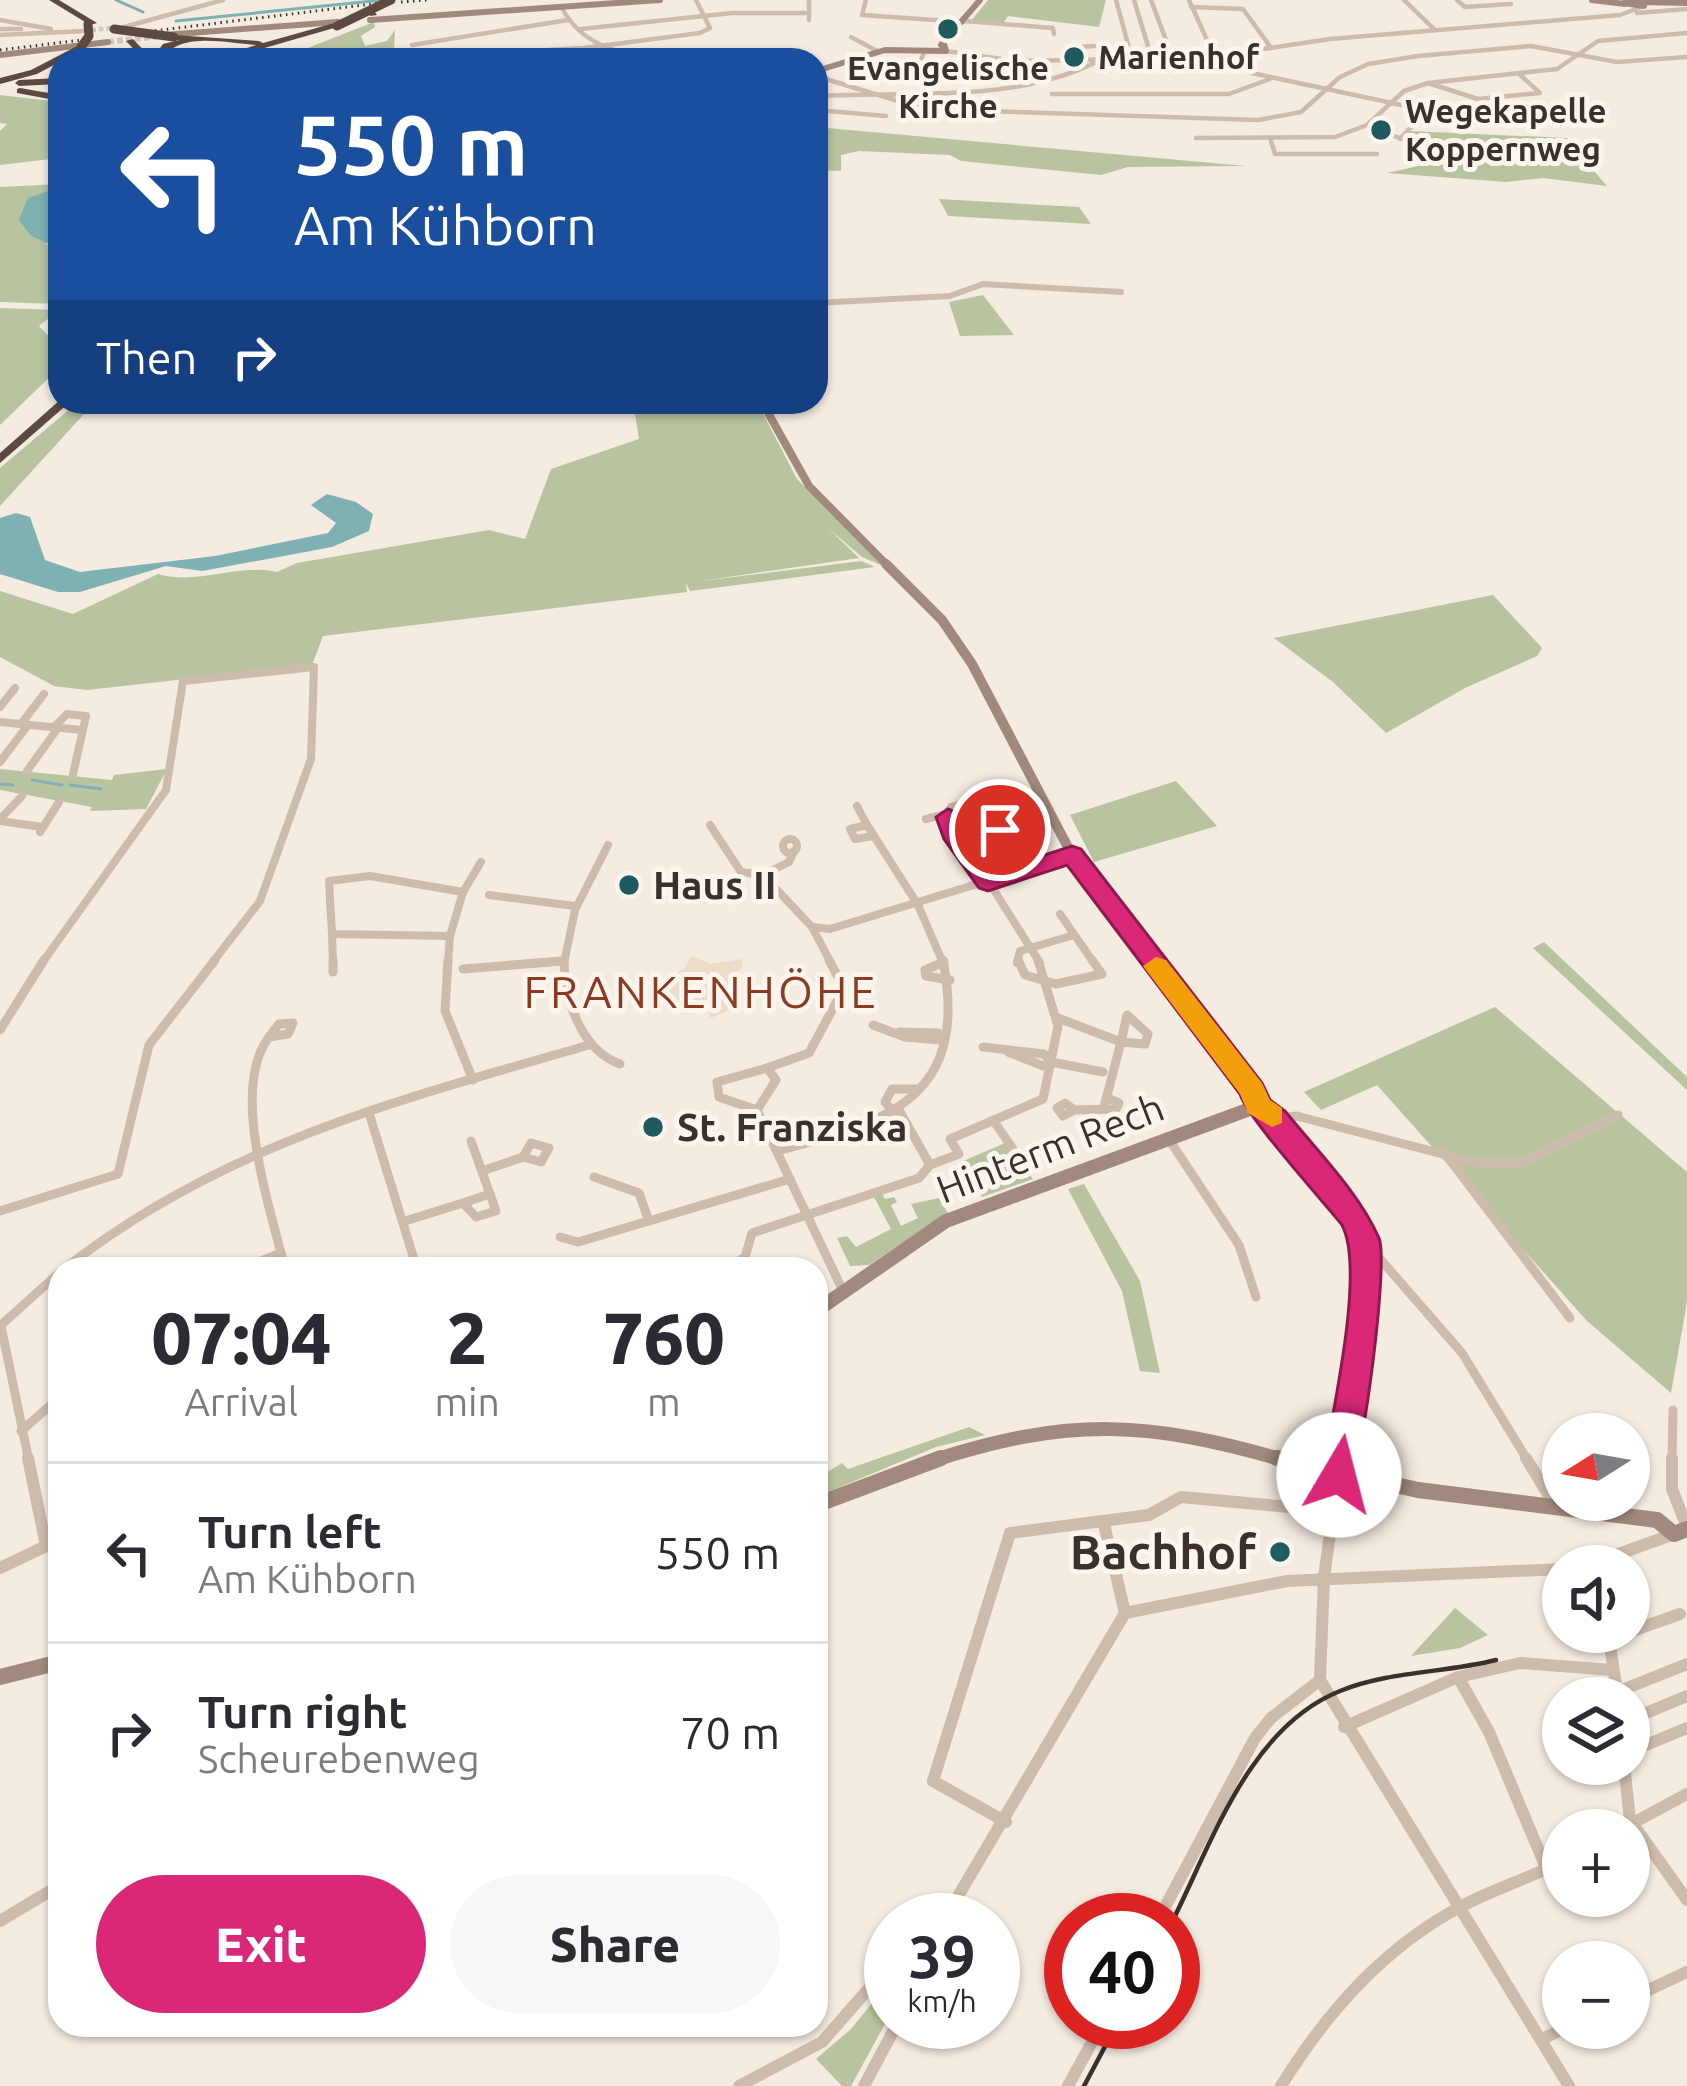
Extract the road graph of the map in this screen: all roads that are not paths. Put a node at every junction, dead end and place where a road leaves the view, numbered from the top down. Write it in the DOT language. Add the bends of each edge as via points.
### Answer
graph roads {
  1 [pos="53,0"];
  2 [pos="64,0"];
  3 [pos="223,0"];
  4 [pos="394,0"];
  5 [pos="660,0"];
  6 [pos="696,0"];
  7 [pos="809,0"];
  8 [pos="866,0"];
  9 [pos="966,0"];
  10 [pos="1116,0"];
  11 [pos="1134,0"];
  12 [pos="1151,0"];
  13 [pos="1404,0"];
  14 [pos="1457,0"];
  15 [pos="1592,0"];
  16 [pos="1609,0"];
  17 [pos="978,3"];
  18 [pos="1190,3"];
  19 [pos="1511,4"];
  20 [pos="1642,5"];
  21 [pos="1628,6"];
  22 [pos="1687,6"];
  23 [pos="1465,7"];
  24 [pos="563,10"];
  25 [pos="805,13"];
  26 [pos="1472,13"];
  27 [pos="370,16"];
  28 [pos="704,16"];
  29 [pos="568,20"];
  30 [pos="809,20"];
  31 [pos="965,21"];
  32 [pos="91,24"];
  33 [pos="339,26"];
  34 [pos="0,28"];
  35 [pos="119,28"];
  36 [pos="581,29"];
  37 [pos="1435,30"];
  38 [pos="43,32"];
  39 [pos="1687,33"];
  40 [pos="697,34"];
  41 [pos="1054,34"];
  42 [pos="162,36"];
  43 [pos="301,37"];
  44 [pos="851,37"];
  45 [pos="119,42"];
  46 [pos="412,45"];
  47 [pos="603,45"];
  48 [pos="1094,46"];
  49 [pos="945,47"];
  50 [pos="65,48"];
  51 [pos="79,48"];
  52 [pos="124,48"];
  53 [pos="130,48"];
  54 [pos="163,48"];
  55 [pos="221,48"];
  56 [pos="257,48"];
  57 [pos="265,48"];
  58 [pos="274,48"];
  59 [pos="290,48"];
  60 [pos="572,48"];
  61 [pos="611,48"];
  62 [pos="708,48"];
  63 [pos="1271,48"];
  64 [pos="48,50"];
  65 [pos="927,50"];
  66 [pos="879,52"];
  67 [pos="1576,55"];
  68 [pos="1226,56"];
  69 [pos="0,57"];
  70 [pos="1687,57"];
  71 [pos="965,58"];
  72 [pos="1085,59"];
  73 [pos="1102,59"];
  74 [pos="1132,59"];
  75 [pos="1152,59"];
  76 [pos="1173,59"];
  77 [pos="1015,61"];
  78 [pos="48,65"];
  79 [pos="976,66"];
  80 [pos="828,69"];
  81 [pos="1023,71"];
  82 [pos="1518,73"];
  83 [pos="957,74"];
  84 [pos="828,77"];
  85 [pos="1270,80"];
  86 [pos="1428,83"];
  87 [pos="48,84"];
  88 [pos="0,86"];
  89 [pos="48,86"];
  90 [pos="19,90"];
  91 [pos="910,90"];
  92 [pos="1324,90"];
  93 [pos="875,92"];
  94 [pos="828,94"];
  95 [pos="1052,94"];
  96 [pos="48,96"];
  97 [pos="1386,103"];
  98 [pos="1426,110"];
  99 [pos="828,111"];
  100 [pos="1448,115"];
  101 [pos="886,116"];
  102 [pos="1375,129"];
  103 [pos="1196,138"];
  104 [pos="1400,139"];
  105 [pos="1271,141"];
  106 [pos="1411,142"];
  107 [pos="1377,154"];
  108 [pos="1120,292"];
  109 [pos="828,302"];
  110 [pos="48,402"];
  111 [pos="51,414"];
  112 [pos="769,414"];
  113 [pos="0,446"];
  114 [pos="0,459"];
  115 [pos="15,688"];
  116 [pos="44,694"];
  117 [pos="0,707"];
  118 [pos="0,722"];
  119 [pos="24,725"];
  120 [pos="56,728"];
  121 [pos="0,762"];
  122 [pos="27,771"];
  123 [pos="74,774"];
  124 [pos="974,787"];
  125 [pos="22,796"];
  126 [pos="59,802"];
  127 [pos="972,802"];
  128 [pos="857,806"];
  129 [pos="980,813"];
  130 [pos="947,815"];
  131 [pos="926,819"];
  132 [pos="0,820"];
  133 [pos="710,825"];
  134 [pos="881,827"];
  135 [pos="870,830"];
  136 [pos="1000,830"];
  137 [pos="608,845"];
  138 [pos="794,851"];
  139 [pos="1072,855"];
  140 [pos="481,862"];
  141 [pos="763,875"];
  142 [pos="988,882"];
  143 [pos="463,892"];
  144 [pos="489,895"];
  145 [pos="914,904"];
  146 [pos="575,906"];
  147 [pos="1060,914"];
  148 [pos="812,927"];
  149 [pos="332,934"];
  150 [pos="1074,935"];
  151 [pos="450,936"];
  152 [pos="1030,945"];
  153 [pos="562,961"];
  154 [pos="944,962"];
  155 [pos="464,969"];
  156 [pos="333,972"];
  157 [pos="950,980"];
  158 [pos="1047,986"];
  159 [pos="1058,1018"];
  160 [pos="873,1025"];
  161 [pos="0,1030"];
  162 [pos="267,1037"];
  163 [pos="942,1040"];
  164 [pos="589,1045"];
  165 [pos="982,1047"];
  166 [pos="1051,1061"];
  167 [pos="620,1064"];
  168 [pos="767,1068"];
  169 [pos="1103,1072"];
  170 [pos="473,1079"];
  171 [pos="919,1089"];
  172 [pos="1043,1099"];
  173 [pos="1258,1106"];
  174 [pos="757,1110"];
  175 [pos="897,1111"];
  176 [pos="369,1113"];
  177 [pos="1618,1114"];
  178 [pos="1275,1119"];
  179 [pos="993,1120"];
  180 [pos="1168,1138"];
  181 [pos="471,1141"];
  182 [pos="1013,1149"];
  183 [pos="259,1150"];
  184 [pos="777,1150"];
  185 [pos="1446,1155"];
  186 [pos="523,1157"];
  187 [pos="930,1165"];
  188 [pos="482,1171"];
  189 [pos="594,1178"];
  190 [pos="790,1179"];
  191 [pos="0,1211"];
  192 [pos="807,1214"];
  193 [pos="405,1221"];
  194 [pos="649,1221"];
  195 [pos="560,1237"];
  196 [pos="1367,1244"];
  197 [pos="281,1253"];
  198 [pos="81,1257"];
  199 [pos="271,1257"];
  200 [pos="282,1257"];
  201 [pos="413,1257"];
  202 [pos="745,1257"];
  203 [pos="827,1257"];
  204 [pos="828,1259"];
  205 [pos="48,1283"];
  206 [pos="843,1291"];
  207 [pos="1256,1297"];
  208 [pos="828,1302"];
  209 [pos="1570,1318"];
  210 [pos="0,1326"];
  211 [pos="48,1407"];
  212 [pos="1673,1410"];
  213 [pos="21,1431"];
  214 [pos="1338,1479"];
  215 [pos="1542,1483"];
  216 [pos="828,1499"];
  217 [pos="1542,1507"];
  218 [pos="1333,1511"];
  219 [pos="1650,1519"];
  220 [pos="1104,1523"];
  221 [pos="48,1530"];
  222 [pos="1683,1530"];
  223 [pos="1643,1545"];
  224 [pos="48,1550"];
  225 [pos="0,1568"];
  226 [pos="1542,1570"];
  227 [pos="1324,1577"];
  228 [pos="1125,1612"];
  229 [pos="1680,1614"];
  230 [pos="1650,1625"];
  231 [pos="1611,1653"];
  232 [pos="1687,1664"];
  233 [pos="48,1665"];
  234 [pos="1613,1670"];
  235 [pos="0,1677"];
  236 [pos="1458,1677"];
  237 [pos="1614,1677"];
  238 [pos="1320,1680"];
  239 [pos="1650,1680"];
  240 [pos="1687,1696"];
  241 [pos="1650,1711"];
  242 [pos="1344,1727"];
  243 [pos="1687,1728"];
  244 [pos="1650,1743"];
  245 [pos="1687,1794"];
  246 [pos="1650,1812"];
  247 [pos="1006,1822"];
  248 [pos="1650,1855"];
  249 [pos="1542,1860"];
  250 [pos="1542,1872"];
  251 [pos="48,1892"];
  252 [pos="961,1893"];
  253 [pos="1172,1893"];
  254 [pos="1687,1900"];
  255 [pos="1456,1909"];
  256 [pos="0,1921"];
  257 [pos="1687,1972"];
  258 [pos="1650,1989"];
  259 [pos="864,1994"];
  260 [pos="828,2035"];
  261 [pos="826,2037"];
  262 [pos="1542,2039"];
  263 [pos="884,2049"];
  264 [pos="1088,2049"];
  265 [pos="1548,2049"];
  266 [pos="739,2086"];
  267 [pos="864,2086"];
  268 [pos="1068,2086"];
  269 [pos="1281,2086"];
  270 [pos="1569,2086"];
  1 -- 32 [label="highway"];
  2 -- 32 [label="highway"];
  3 -- 35 [label="street"];
  4 -- 27 [label="highway, bridge"];
  5 -- 24 [label="street"];
  6 -- 28 [label="street"];
  7 -- 25 [label="street"];
  8 -- 31 [label="street" via="862,14"];
  9 -- 17 [label="street"];
  10 -- 74 [label="street"];
  11 -- 75 [label="street"];
  12 -- 76 [label="street"];
  13 -- 37 [label="street"];
  14 -- 23 [label="street"];
  15 -- 21 [label="street"];
  16 -- 21 [label="street"];
  17 -- 31 [label="street"];
  18 -- 63 [label="street" via="1243,8"];
  18 -- 68 [label="street" via="1203,36"];
  19 -- 23 [label="street"];
  20 -- 21 [label="street"];
  20 -- 22 [label="street"];
  21 -- 22 [label="street"];
  21 -- 37 [label="street"];
  23 -- 26 [label="street"];
  24 -- 27 [label="street"];
  24 -- 29 [label="street"];
  25 -- 28 [label="street"];
  25 -- 30 [label="street"];
  27 -- 33 [label="highway, bridge"];
  28 -- 36 [label="street"];
  28 -- 40 [label="street" via="710,28"];
  29 -- 36 [label="street"];
  29 -- 46 [label="street"];
  31 -- 41 [label="street"];
  31 -- 49 [label="street"];
  32 -- 35 [label="highway, bridge"];
  32 -- 38 [label="street"];
  32 -- 45 [label="highway"];
  32 -- 51 [label="highway, bridge"];
  33 -- 42 [label="street"];
  33 -- 43 [label="highway"];
  33 -- 57 [label="highway"];
  33 -- 58 [label="highway"];
  33 -- 59 [label="highway"];
  34 -- 38 [label="street"];
  34 -- 38 [label="street"];
  35 -- 43 [label="highway, bridge" via="251,43"];
  35 -- 45 [label="highway, bridge"];
  36 -- 47 [label="street"];
  37 -- 63 [label="street"];
  39 -- 67 [label="street" via="1602,40"];
  40 -- 47 [label="street"];
  40 -- 62 [label="street"];
  43 -- 56 [label="highway"];
  44 -- 66 [label="street"];
  45 -- 50 [label="street"];
  45 -- 52 [label="highway"];
  45 -- 53 [label="highway"];
  47 -- 60 [label="street"];
  47 -- 61 [label="street"];
  48 -- 72 [label="street" via="1080,47"];
  49 -- 65 [label="street"];
  49 -- 71 [label="street"];
  54 -- 55 [label="highway" via="178,41"];
  63 -- 68 [label="street"];
  64 -- 69 [label="street"];
  65 -- 66 [label="street"];
  65 -- 91 [label="street"];
  66 -- 80 [label="street"];
  67 -- 70 [label="street" via="1617,62"];
  67 -- 82 [label="street" via="1557,69"];
  67 -- 92 [label="street" via="1525,46 1418,56 1368,64"];
  68 -- 76 [label="street"];
  68 -- 85 [label="street"];
  71 -- 77 [label="street"];
  71 -- 79 [label="street"];
  71 -- 83 [label="street"];
  72 -- 73 [label="street"];
  72 -- 77 [label="street"];
  73 -- 74 [label="street"];
  73 -- 91 [label="street" via="1021,84"];
  74 -- 75 [label="street"];
  75 -- 76 [label="street"];
  77 -- 81 [label="street"];
  78 -- 88 [label="highway, bridge"];
  82 -- 86 [label="street"];
  82 -- 86 [label="street" via="1540,93 1478,99"];
  84 -- 93 [label="street"];
  85 -- 92 [label="street"];
  85 -- 95 [label="street" via="1216,95"];
  86 -- 97 [label="street"];
  87 -- 88 [label="highway"];
  88 -- 90 [label="highway"];
  89 -- 90 [label="highway"];
  90 -- 96 [label="highway"];
  91 -- 93 [label="street"];
  92 -- 93 [label="street" via="1301,112 1258,120 991,115 918,108"];
  92 -- 97 [label="street"];
  93 -- 94 [label="street"];
  97 -- 98 [label="street"];
  97 -- 105 [label="street" via="1346,134"];
  98 -- 100 [label="street"];
  98 -- 104 [label="street"];
  99 -- 101 [label="street"];
  102 -- 104 [label="street"];
  103 -- 105 [label="street"];
  104 -- 106 [label="street"];
  105 -- 107 [label="street" via="1275,154 1289,158"];
  108 -- 109 [label="street" via="983,284 943,297"];
  110 -- 113 [label="highway"];
  111 -- 114 [label="highway"];
  112 -- 139 [label="street" via="809,486 923,598 962,650"];
  115 -- 117 [label="street"];
  116 -- 119 [label="street"];
  118 -- 119 [label="street"];
  119 -- 120 [label="street"];
  119 -- 121 [label="street"];
  120 -- 122 [label="street"];
  120 -- 123 [label="street" via="82,730"];
  124 -- 127 [label="street"];
  125 -- 132 [label="street"];
  126 -- 132 [label="street" via="41,829"];
  127 -- 129 [label="street"];
  127 -- 130 [label="street"];
  128 -- 135 [label="street"];
  129 -- 130 [label="street" via="955,824"];
  129 -- 136 [label="street"];
  130 -- 131 [label="street"];
  130 -- 142 [label="street"];
  133 -- 141 [label="street" via="741,872"];
  134 -- 135 [label="street"];
  135 -- 145 [label="street"];
  137 -- 146 [label="street"];
  138 -- 141 [label="street"];
  139 -- 142 [label="street"];
  139 -- 173 [label="street"];
  140 -- 143 [label="street"];
  141 -- 148 [label="street"];
  142 -- 145 [label="street"];
  142 -- 152 [label="street"];
  143 -- 149 [label="street" via="370,876 329,881"];
  143 -- 151 [label="street"];
  144 -- 146 [label="street"];
  145 -- 148 [label="street"];
  145 -- 154 [label="street"];
  146 -- 153 [label="street"];
  147 -- 150 [label="street"];
  148 -- 168 [label="street" via="844,988 809,1053"];
  149 -- 151 [label="street"];
  149 -- 156 [label="street"];
  150 -- 152 [label="street"];
  150 -- 158 [label="street" via="1102,974"];
  151 -- 170 [label="street" via="446,1011"];
  152 -- 158 [label="street"];
  152 -- 158 [label="street" via="1016,966"];
  153 -- 155 [label="street"];
  153 -- 164 [label="street"];
  154 -- 157 [label="street"];
  154 -- 157 [label="street" via="926,976"];
  157 -- 163 [label="street"];
  158 -- 159 [label="street"];
  159 -- 166 [label="street"];
  159 -- 172 [label="street" via="1122,1039 1106,1102 1067,1116"];
  160 -- 163 [label="street"];
  161 -- 191 [label="street" via="166,790 183,681 314,667 312,753 260,902 149,1045 118,1174"];
  162 -- 183 [label="street" via="255,1081"];
  163 -- 171 [label="street"];
  164 -- 167 [label="street"];
  164 -- 170 [label="street"];
  165 -- 166 [label="street" via="1042,1066"];
  166 -- 169 [label="street"];
  166 -- 172 [label="street"];
  168 -- 174 [label="street" via="776,1080"];
  168 -- 174 [label="street" via="724,1076 715,1088 719,1097"];
  170 -- 176 [label="street"];
  171 -- 175 [label="street"];
  171 -- 175 [label="street" via="892,1089 885,1102"];
  172 -- 179 [label="street"];
  173 -- 178 [label="street"];
  173 -- 180 [label="street, Hinterm Rech"];
  174 -- 184 [label="street"];
  175 -- 184 [label="street"];
  175 -- 187 [label="street"];
  176 -- 183 [label="street"];
  176 -- 193 [label="street"];
  177 -- 185 [label="street" via="1521,1163"];
  178 -- 185 [label="street" via="1297,1116"];
  178 -- 196 [label="street"];
  179 -- 182 [label="street"];
  179 -- 187 [label="street" via="950,1138 959,1154"];
  180 -- 206 [label="street, Hinterm Rech" via="946,1220"];
  180 -- 207 [label="street" via="1239,1245"];
  181 -- 188 [label="street"];
  183 -- 197 [label="street"];
  183 -- 198 [label="street" via="162,1199"];
  184 -- 190 [label="street"];
  185 -- 209 [label="street"];
  186 -- 188 [label="street"];
  187 -- 192 [label="street" via="919,1178"];
  188 -- 193 [label="street" via="496,1210 476,1216 463,1203"];
  189 -- 194 [label="street" via="635,1190"];
  190 -- 192 [label="street"];
  190 -- 194 [label="street"];
  192 -- 202 [label="street" via="752,1233"];
  192 -- 203 [label="street"];
  193 -- 201 [label="street"];
  194 -- 195 [label="street" via="578,1242"];
  196 -- 214 [label="street"];
  196 -- 215 [label="street" via="1462,1353"];
  197 -- 199 [label="street"];
  197 -- 200 [label="street"];
  204 -- 206 [label="street"];
  205 -- 210 [label="street"];
  206 -- 208 [label="street, Hinterm Rech"];
  210 -- 213 [label="street"];
  211 -- 213 [label="street"];
  212 -- 222 [label="street" via="1672,1489"];
  213 -- 221 [label="street"];
  214 -- 216 [label="street" via="1197,1437 1091,1427 969,1446"];
  214 -- 217 [label="street"];
  214 -- 218 [label="street"];
  218 -- 220 [label="street" via="1181,1497"];
  218 -- 227 [label="street"];
  219 -- 222 [label="street"];
  220 -- 228 [label="street"];
  220 -- 247 [label="street" via="1010,1533 933,1781"];
  222 -- 223 [label="street"];
  224 -- 225 [label="street"];
  226 -- 227 [label="street"];
  227 -- 228 [label="street" via="1232,1586"];
  227 -- 238 [label="street"];
  228 -- 247 [label="street"];
  229 -- 230 [label="street"];
  231 -- 234 [label="street"];
  232 -- 239 [label="street"];
  233 -- 235 [label="street"];
  234 -- 236 [label="street" via="1530,1661"];
  234 -- 237 [label="street"];
  236 -- 242 [label="street"];
  236 -- 249 [label="street"];
  238 -- 242 [label="street"];
  238 -- 253 [label="street" via="1255,1738"];
  240 -- 241 [label="street"];
  242 -- 255 [label="street"];
  243 -- 244 [label="street"];
  245 -- 246 [label="street"];
  247 -- 252 [label="street"];
  248 -- 254 [label="street"];
  250 -- 255 [label="street"];
  251 -- 256 [label="street"];
  255 -- 262 [label="street"];
  255 -- 269 [label="street" via="1394,1948"];
  257 -- 258 [label="street"];
  259 -- 260 [label="street"];
  261 -- 266 [label="street"];
  263 -- 267 [label="street"];
  264 -- 268 [label="street"];
  265 -- 270 [label="street"];
}
